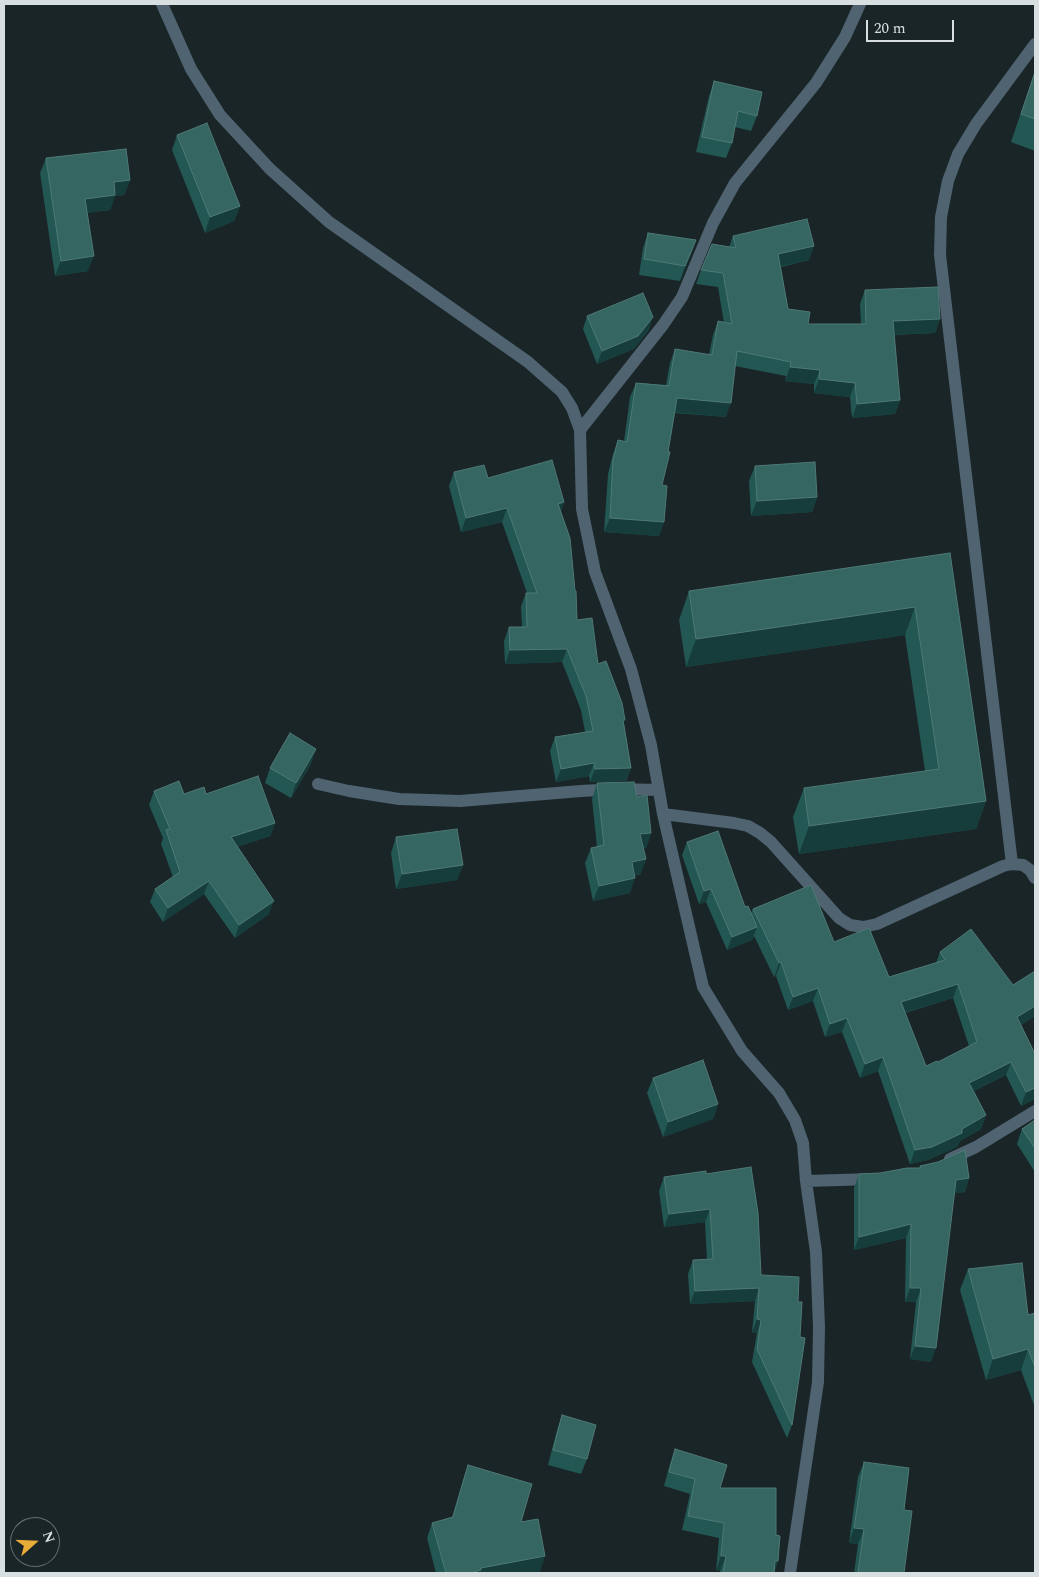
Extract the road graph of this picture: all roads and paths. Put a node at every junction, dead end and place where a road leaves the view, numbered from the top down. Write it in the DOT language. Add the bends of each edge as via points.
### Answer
graph roads {
  1 [pos="162,4"];
  2 [pos="860,4"];
  3 [pos="1035,44"];
  4 [pos="580,430"];
  5 [pos="318,784"];
  6 [pos="659,790"];
  7 [pos="663,814"];
  8 [pos="1012,864"];
  9 [pos="1035,878"];
  10 [pos="1035,1111"];
  11 [pos="936,1165"];
  12 [pos="883,1177"];
  13 [pos="806,1181"];
  14 [pos="790,1573"];
  1 -- 4 [label="street" via="191,69 210,100 270,169 329,222 528,362 562,392"];
  2 -- 4 [label="street" via="845,37 816,83 735,183 713,223 682,297"];
  3 -- 8 [label="street" via="958,154 948,181 941,216 940,255"];
  4 -- 6 [label="street" via="582,509 595,572 632,669"];
  5 -- 6 [label="street" via="399,799 460,801 617,789"];
  6 -- 7 [label="street"];
  7 -- 8 [label="street" via="748,826 771,842 839,918 850,925 862,927 877,924"];
  7 -- 13 [label="street" via="703,987 742,1051 779,1093 795,1120 803,1143"];
  8 -- 9 [label="street" via="1022,864"];
  10 -- 11 [label="street"];
  12 -- 13 [label="street"];
  13 -- 14 [label="street" via="816,1252 818,1382"];
}
